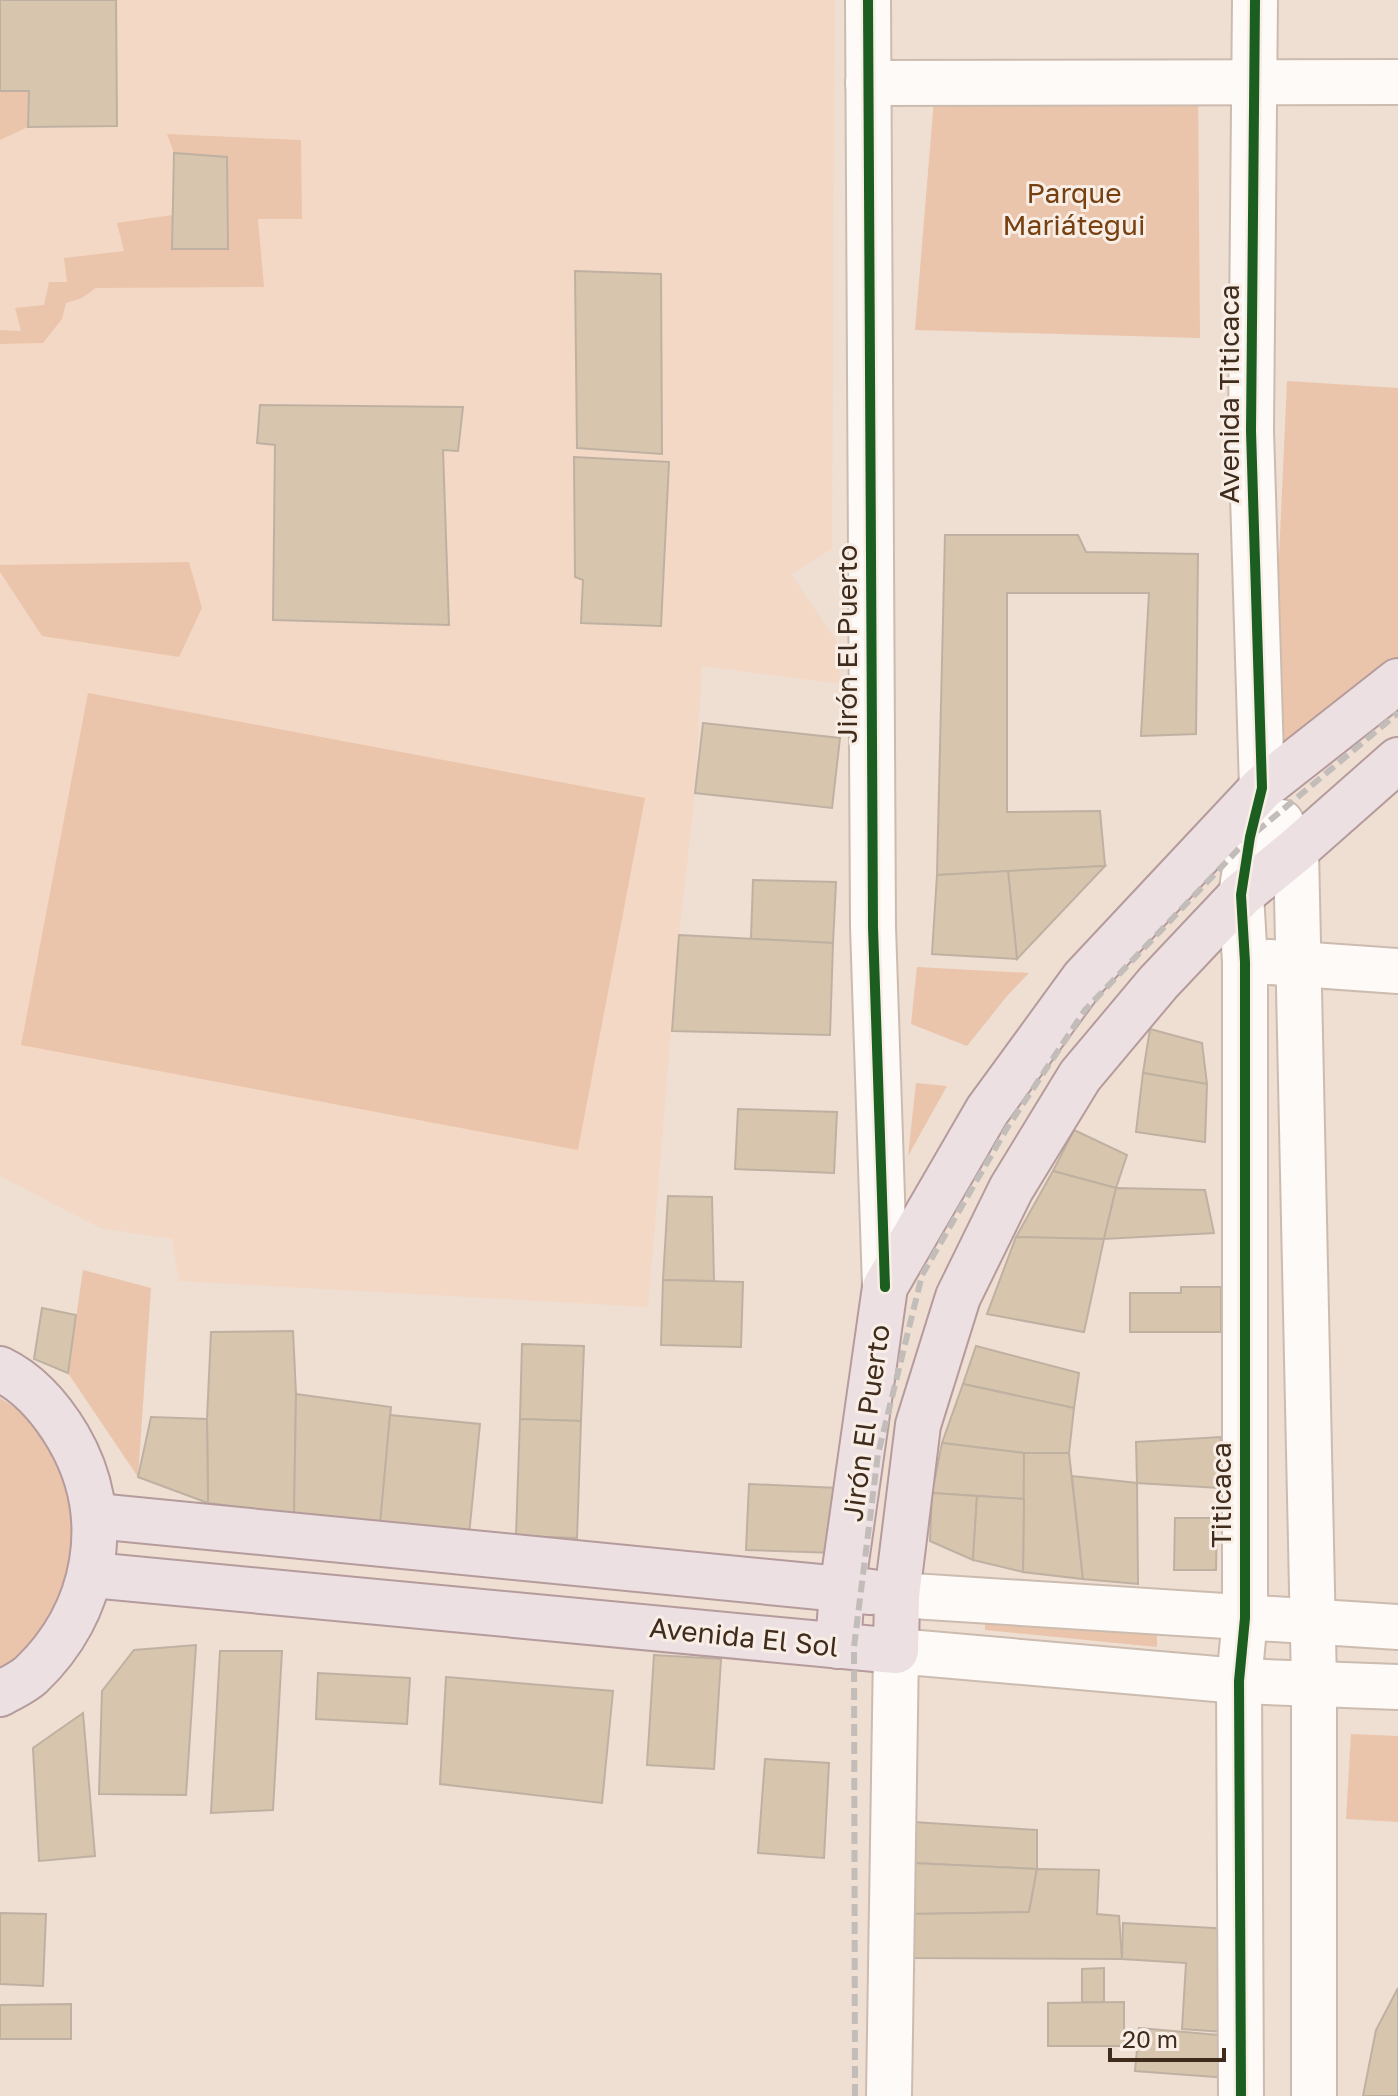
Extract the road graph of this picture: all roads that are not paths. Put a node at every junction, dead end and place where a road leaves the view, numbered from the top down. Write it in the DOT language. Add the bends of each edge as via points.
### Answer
graph roads {
  1 [pos="868,0"];
  2 [pos="1255,0"];
  3 [pos="1254,82"];
  4 [pos="1398,82"];
  5 [pos="868,83"];
  6 [pos="1398,681"];
  7 [pos="1398,760"];
  8 [pos="1262,788"];
  9 [pos="1296,850"];
  10 [pos="1241,895"];
  11 [pos="1245,962"];
  12 [pos="1298,963"];
  13 [pos="1398,971"];
  14 [pos="885,1287"];
  15 [pos="0,1369"];
  16 [pos="96,1516"];
  17 [pos="92,1575"];
  18 [pos="842,1590"];
  19 [pos="897,1595"];
  20 [pos="1245,1618"];
  21 [pos="1313,1622"];
  22 [pos="1398,1627"];
  23 [pos="838,1646"];
  24 [pos="896,1651"];
  25 [pos="1239,1681"];
  26 [pos="1314,1682"];
  27 [pos="1398,1687"];
  28 [pos="0,1694"];
  29 [pos="889,2096"];
  30 [pos="1241,2096"];
  31 [pos="1314,2096"];
  1 -- 5 [label="street, Jirón El Puerto"];
  2 -- 3 [label="street, Avenida Titicaca"];
  3 -- 4 [label="street"];
  3 -- 5 [label="street"];
  3 -- 8 [label="street, Avenida Titicaca" via="1251,431"];
  5 -- 14 [label="street, Jirón El Puerto" via="873,927"];
  6 -- 8 [label="main road"];
  7 -- 9 [label="main road"];
  8 -- 9 [label="street"];
  8 -- 10 [label="street, Titicaca"];
  8 -- 14 [label="main road" via="1084,978 987,1111"];
  9 -- 10 [label="main road"];
  9 -- 12 [label="street"];
  10 -- 11 [label="street, Titicaca"];
  10 -- 19 [label="main road" via="1080,1076 1011,1189 958,1297 918,1425"];
  11 -- 12 [label="street"];
  11 -- 20 [label="street, Titicaca"];
  12 -- 13 [label="street"];
  12 -- 21 [label="street"];
  14 -- 18 [label="main road, Jirón El Puerto"];
  15 -- 16 [label="main road" via="54,1413 83,1462"];
  16 -- 17 [label="main road"];
  16 -- 18 [label="main road, Avenida El Sol"];
  17 -- 23 [label="main road, Avenida El Sol"];
  17 -- 28 [label="main road" via="69,1630 29,1676"];
  18 -- 19 [label="main road, Avenida El Sol"];
  18 -- 23 [label="main road, Jirón El Puerto"];
  19 -- 20 [label="street, Avenida El Sol"];
  19 -- 24 [label="main road"];
  20 -- 21 [label="street, Avenida El Sol"];
  20 -- 25 [label="street, Titicaca"];
  21 -- 22 [label="street, Avenida El Sol"];
  21 -- 26 [label="street"];
  23 -- 24 [label="main road, Avenida El Sol"];
  24 -- 25 [label="street, Avenida El Sol"];
  24 -- 29 [label="street"];
  25 -- 26 [label="street, Avenida El Sol"];
  25 -- 30 [label="street, Titicaca"];
  26 -- 27 [label="street, Avenida El Sol"];
  26 -- 31 [label="street"];
}
